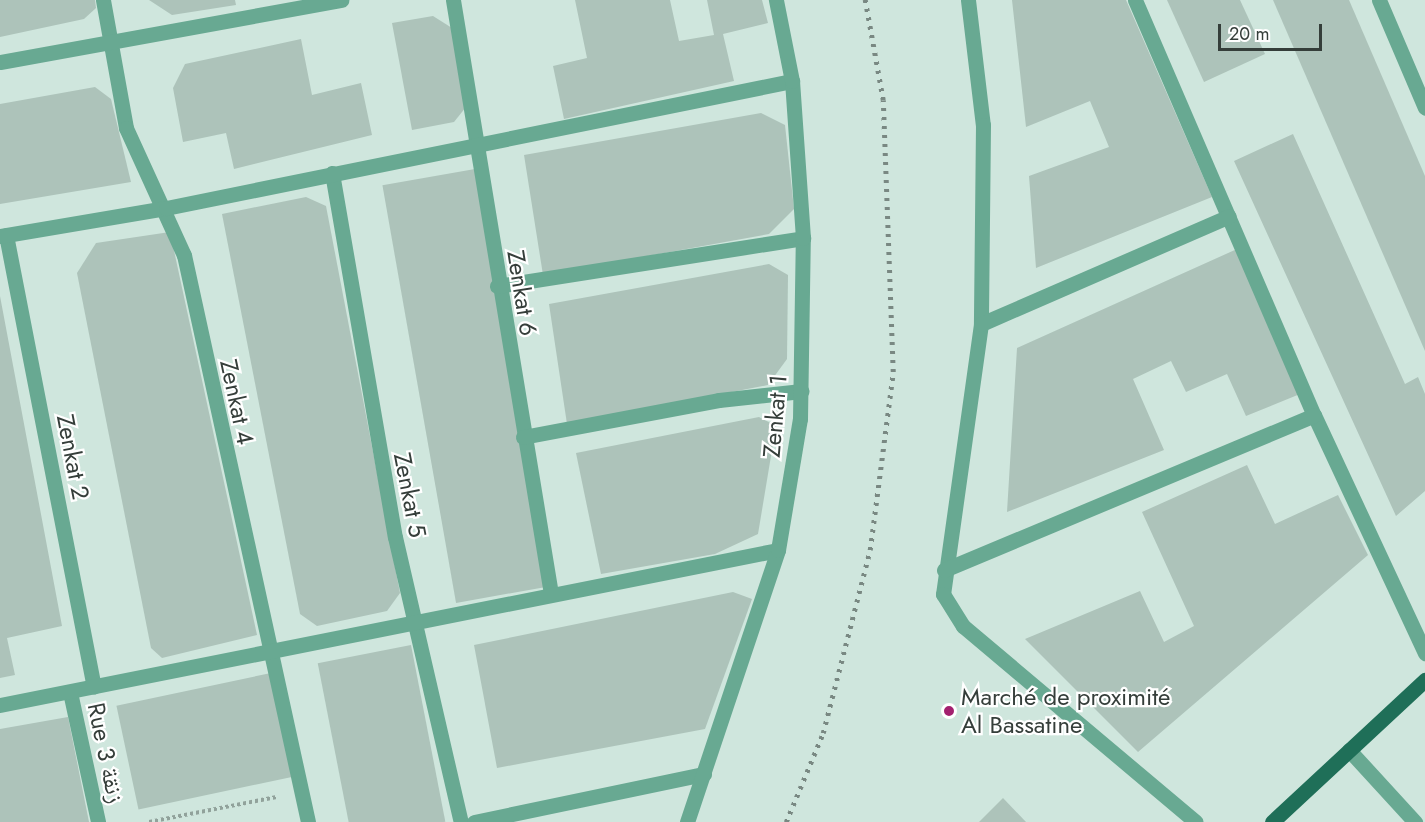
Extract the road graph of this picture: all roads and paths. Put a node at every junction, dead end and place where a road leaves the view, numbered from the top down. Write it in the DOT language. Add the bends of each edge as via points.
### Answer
graph roads {
  1 [pos="103,0"];
  2 [pos="341,0"];
  3 [pos="453,0"];
  4 [pos="776,0"];
  5 [pos="968,0"];
  6 [pos="1135,0"];
  7 [pos="1379,0"];
  8 [pos="110,42"];
  9 [pos="0,62"];
  10 [pos="792,81"];
  11 [pos="1425,108"];
  12 [pos="477,147"];
  13 [pos="332,173"];
  14 [pos="166,208"];
  15 [pos="1229,216"];
  16 [pos="3,236"];
  17 [pos="802,238"];
  18 [pos="497,286"];
  19 [pos="981,324"];
  20 [pos="802,391"];
  21 [pos="1314,415"];
  22 [pos="523,437"];
  23 [pos="777,550"];
  24 [pos="944,570"];
  25 [pos="551,594"];
  26 [pos="413,623"];
  27 [pos="270,649"];
  28 [pos="1425,653"];
  29 [pos="1425,680"];
  30 [pos="94,687"];
  31 [pos="70,692"];
  32 [pos="0,705"];
  33 [pos="1349,750"];
  34 [pos="704,774"];
  35 [pos="303,793"];
  36 [pos="98,822"];
  37 [pos="148,822"];
  38 [pos="308,822"];
  39 [pos="460,822"];
  40 [pos="474,822"];
  41 [pos="687,822"];
  42 [pos="1196,822"];
  43 [pos="1272,822"];
  44 [pos="1415,822"];
  1 -- 8 [label="street, Zenkat 4"];
  2 -- 8 [label="street"];
  3 -- 12 [label="street, Zenkat 6"];
  4 -- 10 [label="street, Zenkat 1"];
  5 -- 19 [label="street" via="983,125"];
  6 -- 15 [label="street"];
  7 -- 11 [label="street"];
  8 -- 9 [label="street"];
  8 -- 14 [label="street, Zenkat 4" via="116,94 135,157"];
  10 -- 12 [label="street"];
  10 -- 17 [label="street, Zenkat 1"];
  12 -- 13 [label="street"];
  12 -- 18 [label="street, Zenkat 6"];
  13 -- 14 [label="street"];
  13 -- 26 [label="street, Zenkat 5"];
  14 -- 16 [label="street"];
  14 -- 27 [label="street, Zenkat 4" via="184,255"];
  15 -- 19 [label="street"];
  15 -- 21 [label="street"];
  16 -- 30 [label="street, Zenkat 2"];
  17 -- 18 [label="street"];
  17 -- 20 [label="street, Zenkat 1"];
  18 -- 22 [label="street, Zenkat 6"];
  19 -- 24 [label="street"];
  20 -- 22 [label="street" via="719,400"];
  20 -- 23 [label="street, Zenkat 1"];
  21 -- 24 [label="street"];
  21 -- 28 [label="street"];
  22 -- 25 [label="street, Zenkat 6"];
  23 -- 25 [label="street"];
  23 -- 34 [label="street, Zenkat 1"];
  24 -- 42 [label="street" via="943,594 963,626"];
  25 -- 26 [label="street"];
  26 -- 27 [label="street"];
  26 -- 39 [label="street, Zenkat 5"];
  27 -- 30 [label="street"];
  27 -- 35 [label="street, Zenkat 4"];
  29 -- 33 [label="main road"];
  30 -- 31 [label="street"];
  31 -- 32 [label="street"];
  31 -- 36 [label="street, Rue 3 زنقة"];
  33 -- 43 [label="main road"];
  33 -- 44 [label="street"];
  34 -- 40 [label="street"];
  34 -- 41 [label="street, Zenkat 1"];
  35 -- 37 [label="path"];
  35 -- 38 [label="street, Zenkat 4"];
}
